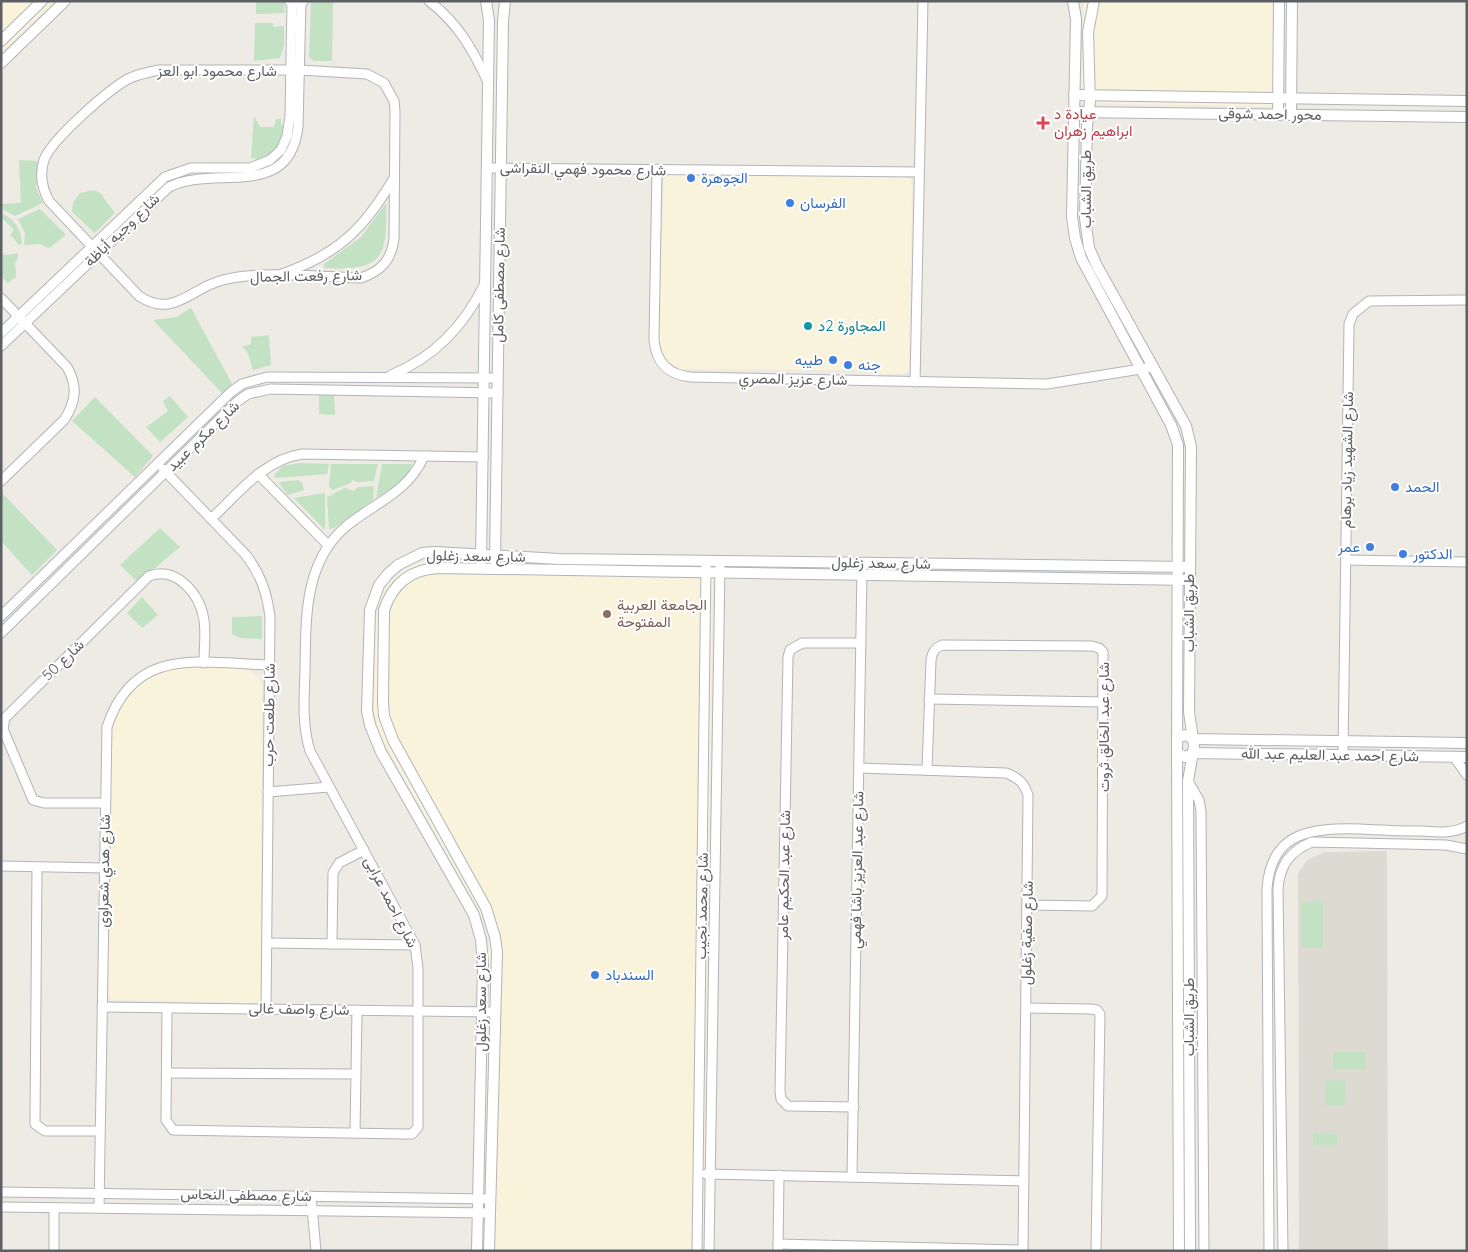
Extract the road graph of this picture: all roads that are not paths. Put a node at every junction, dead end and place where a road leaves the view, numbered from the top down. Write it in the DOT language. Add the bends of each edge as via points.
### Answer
graph roads {
  1 [pos="42,1"];
  2 [pos="65,1"];
  3 [pos="429,1"];
  4 [pos="486,1"];
  5 [pos="505,1"];
  6 [pos="923,1"];
  7 [pos="1073,1"];
  8 [pos="1094,1"];
  9 [pos="1292,1"];
  10 [pos="296,2"];
  11 [pos="1277,4"];
  12 [pos="1278,38"];
  13 [pos="1292,38"];
  14 [pos="1,41"];
  15 [pos="1,63"];
  16 [pos="295,71"];
  17 [pos="488,82"];
  18 [pos="1074,95"];
  19 [pos="1090,95"];
  20 [pos="1278,98"];
  21 [pos="1291,99"];
  22 [pos="1467,102"];
  23 [pos="1074,112"];
  24 [pos="1090,112"];
  25 [pos="1278,115"];
  26 [pos="1291,115"];
  27 [pos="1467,117"];
  28 [pos="487,168"];
  29 [pos="501,168"];
  30 [pos="656,169"];
  31 [pos="919,172"];
  32 [pos="394,178"];
  33 [pos="95,249"];
  34 [pos="276,276"];
  35 [pos="485,283"];
  36 [pos="1,298"];
  37 [pos="1467,300"];
  38 [pos="22,320"];
  39 [pos="1,333"];
  40 [pos="1,346"];
  41 [pos="1153,367"];
  42 [pos="1140,369"];
  43 [pos="386,377"];
  44 [pos="484,378"];
  45 [pos="498,378"];
  46 [pos="915,382"];
  47 [pos="484,393"];
  48 [pos="498,393"];
  49 [pos="424,456"];
  50 [pos="482,457"];
  51 [pos="157,464"];
  52 [pos="166,472"];
  53 [pos="258,474"];
  54 [pos="1,481"];
  55 [pos="211,520"];
  56 [pos="481,539"];
  57 [pos="496,540"];
  58 [pos="328,545"];
  59 [pos="481,555"];
  60 [pos="495,556"];
  61 [pos="1346,560"];
  62 [pos="706,561"];
  63 [pos="720,561"];
  64 [pos="1467,562"];
  65 [pos="862,563"];
  66 [pos="1178,566"];
  67 [pos="1190,567"];
  68 [pos="481,570"];
  69 [pos="495,570"];
  70 [pos="706,574"];
  71 [pos="720,574"];
  72 [pos="862,575"];
  73 [pos="1178,580"];
  74 [pos="1190,580"];
  75 [pos="1,616"];
  76 [pos="1,633"];
  77 [pos="861,643"];
  78 [pos="204,663"];
  79 [pos="270,665"];
  80 [pos="930,699"];
  81 [pos="1104,702"];
  82 [pos="1176,738"];
  83 [pos="1194,739"];
  84 [pos="1343,741"];
  85 [pos="1467,743"];
  86 [pos="1176,753"];
  87 [pos="1194,753"];
  88 [pos="1343,755"];
  89 [pos="704,757"];
  90 [pos="717,757"];
  91 [pos="1454,757"];
  92 [pos="1467,757"];
  93 [pos="408,768"];
  94 [pos="859,768"];
  95 [pos="928,770"];
  96 [pos="394,774"];
  97 [pos="1467,775"];
  98 [pos="1188,781"];
  99 [pos="329,786"];
  100 [pos="268,792"];
  101 [pos="422,793"];
  102 [pos="409,801"];
  103 [pos="105,803"];
  104 [pos="1467,826"];
  105 [pos="364,850"];
  106 [pos="1467,850"];
  107 [pos="1,866"];
  108 [pos="37,867"];
  109 [pos="104,868"];
  110 [pos="1027,905"];
  111 [pos="267,943"];
  112 [pos="332,944"];
  113 [pos="415,945"];
  114 [pos="1268,989"];
  115 [pos="1281,989"];
  116 [pos="102,1007"];
  117 [pos="167,1008"];
  118 [pos="1026,1008"];
  119 [pos="266,1009"];
  120 [pos="356,1010"];
  121 [pos="418,1011"];
  122 [pos="482,1012"];
  123 [pos="495,1012"];
  124 [pos="167,1073"];
  125 [pos="356,1074"];
  126 [pos="854,1107"];
  127 [pos="1269,1124"];
  128 [pos="1281,1124"];
  129 [pos="100,1131"];
  130 [pos="356,1134"];
  131 [pos="698,1174"];
  132 [pos="710,1174"];
  133 [pos="779,1176"];
  134 [pos="852,1177"];
  135 [pos="1024,1181"];
  136 [pos="1269,1186"];
  137 [pos="1282,1186"];
  138 [pos="1,1192"];
  139 [pos="100,1193"];
  140 [pos="310,1196"];
  141 [pos="478,1199"];
  142 [pos="490,1199"];
  143 [pos="1,1207"];
  144 [pos="54,1208"];
  145 [pos="99,1208"];
  146 [pos="312,1211"];
  147 [pos="478,1213"];
  148 [pos="490,1213"];
  149 [pos="778,1247"];
  150 [pos="954,1249"];
  151 [pos="1023,1250"];
  152 [pos="54,1251"];
  153 [pos="316,1251"];
  154 [pos="477,1251"];
  155 [pos="489,1251"];
  156 [pos="697,1251"];
  157 [pos="709,1251"];
  158 [pos="1096,1251"];
  159 [pos="1179,1251"];
  160 [pos="1190,1251"];
  161 [pos="1204,1251"];
  162 [pos="1269,1251"];
  163 [pos="1283,1251"];
  1 -- 14 [label="street"];
  2 -- 15 [label="street"];
  3 -- 17 [label="street" via="470,43"];
  4 -- 17 [label="street, شارع مصطفى كامل" via="489,20"];
  5 -- 29 [label="street, شارع مصطفى كامل"];
  6 -- 31 [label="street"];
  7 -- 18 [label="street, طريق الشباب" via="1076,19"];
  8 -- 19 [label="street, طريق الشباب" via="1088,32"];
  9 -- 13 [label="street"];
  10 -- 16 [label="street, شارع وجيه أباظة"];
  11 -- 12 [label="street"];
  12 -- 13 [label="street"];
  12 -- 20 [label="street"];
  13 -- 21 [label="street"];
  16 -- 32 [label="street, شارع رفعت الجمال" via="367,74 384,83 394,101"];
  16 -- 33 [label="street, شارع وجيه أباظة" via="297,136 279,165 255,176 196,178 177,182 160,192"];
  16 -- 33 [label="street, شارع محمود ابو العز" via="159,70 129,79 103,97 53,145 44,159 41,172 49,201"];
  17 -- 28 [label="street, شارع مصطفى كامل"];
  18 -- 19 [label="street, محور احمد شوقى"];
  18 -- 23 [label="street, طريق الشباب"];
  19 -- 20 [label="street, محور احمد شوقى"];
  19 -- 24 [label="street, طريق الشباب"];
  20 -- 21 [label="street, محور احمد شوقى"];
  20 -- 25 [label="street"];
  21 -- 22 [label="street, محور احمد شوقى"];
  21 -- 26 [label="street"];
  23 -- 24 [label="street, محور احمد شوقى"];
  23 -- 42 [label="street, طريق الشباب" via="1072,217 1077,248"];
  24 -- 25 [label="street, محور احمد شوقى"];
  24 -- 41 [label="street, طريق الشباب" via="1086,145 1087,238 1093,257"];
  25 -- 26 [label="street, محور احمد شوقى"];
  26 -- 27 [label="street, محور احمد شوقى"];
  28 -- 29 [label="street, شارع محمود فهمي النقراشى"];
  28 -- 35 [label="street, شارع مصطفى كامل"];
  29 -- 30 [label="street, شارع محمود فهمي النقراشى"];
  29 -- 45 [label="street, شارع مصطفى كامل"];
  30 -- 31 [label="street, شارع محمود فهمي النقراشى"];
  30 -- 46 [label="street, شارع عزيز المصري" via="654,340 658,359 669,371 691,377"];
  31 -- 46 [label="street"];
  32 -- 34 [label="street" via="370,216 338,248 318,260"];
  32 -- 34 [label="street, شارع رفعت الجمال" via="394,239 392,253 385,265 374,274 360,278"];
  33 -- 34 [label="street, شارع رفعت الجمال" via="139,296 158,305 178,303 222,280"];
  33 -- 38 [label="street, شارع وجيه أباظة"];
  35 -- 43 [label="street" via="468,314 446,340 418,362"];
  35 -- 44 [label="street, شارع مصطفى كامل"];
  36 -- 38 [label="street"];
  37 -- 61 [label="street, شارع الشهيد زياد برهام" via="1369,301 1353,314 1349,324"];
  38 -- 39 [label="street, شارع وجيه أباظة"];
  38 -- 40 [label="street, شارع وجيه أباظة"];
  38 -- 54 [label="street" via="67,367 75,394 64,420"];
  41 -- 42 [label="street, شارع عزيز المصري"];
  41 -- 67 [label="street, طريق الشباب" via="1186,426 1190,442"];
  42 -- 46 [label="street, شارع عزيز المصري" via="1047,384"];
  42 -- 66 [label="street, طريق الشباب" via="1171,425 1178,445"];
  43 -- 44 [label="street, شارع مكرم عبيد"];
  43 -- 51 [label="street, شارع مكرم عبيد" via="267,377 254,380 231,392"];
  44 -- 45 [label="street, شارع مكرم عبيد"];
  44 -- 47 [label="street, شارع مصطفى كامل"];
  45 -- 48 [label="street, شارع مصطفى كامل"];
  47 -- 48 [label="street, شارع مكرم عبيد"];
  47 -- 50 [label="street, شارع مصطفى كامل"];
  47 -- 52 [label="street, شارع مكرم عبيد" via="260,390 238,401"];
  48 -- 57 [label="street, شارع مصطفى كامل"];
  49 -- 50 [label="street"];
  49 -- 53 [label="street" via="302,454 278,460"];
  49 -- 58 [label="street, شارع احمد عرابى" via="409,482 345,528"];
  50 -- 56 [label="street, شارع مصطفى كامل"];
  51 -- 52 [label="street, شارع طلعت حرب"];
  51 -- 75 [label="street, شارع مكرم عبيد"];
  52 -- 55 [label="street, شارع طلعت حرب"];
  52 -- 76 [label="street, شارع مكرم عبيد"];
  53 -- 55 [label="street"];
  53 -- 58 [label="street"];
  55 -- 79 [label="street, شارع طلعت حرب" via="246,556 264,584 270,617"];
  56 -- 57 [label="street" via="486,542"];
  56 -- 59 [label="street, شارع مصطفى كامل"];
  57 -- 60 [label="street, شارع مصطفى كامل"];
  58 -- 99 [label="street, شارع احمد عرابى" via="314,577 306,608 304,722 310,752"];
  59 -- 60 [label="street, شارع سعد زغلول"];
  59 -- 68 [label="street, شارع مصطفى كامل"];
  59 -- 96 [label="street, شارع سعد زغلول" via="436,552 410,558 388,574 373,597 369,624 367,711 375,739"];
  60 -- 62 [label="street, شارع سعد زغلول"];
  60 -- 69 [label="street, شارع مصطفى كامل"];
  61 -- 64 [label="street"];
  61 -- 84 [label="street, شارع الشهيد زياد برهام"];
  62 -- 63 [label="street, شارع سعد زغلول"];
  62 -- 70 [label="street, شارع محمد نجيب"];
  63 -- 65 [label="street, شارع سعد زغلول"];
  63 -- 71 [label="street, شارع محمد نجيب"];
  65 -- 66 [label="street, شارع سعد زغلول"];
  65 -- 72 [label="street, شارع عبد العزيز باشا فهمي"];
  66 -- 67 [label="street, شارع سعد زغلول"];
  66 -- 73 [label="street, طريق الشباب"];
  67 -- 74 [label="street, طريق الشباب"];
  68 -- 69 [label="street, شارع سعد زغلول"];
  68 -- 93 [label="street, شارع سعد زغلول" via="420,570 404,579 388,598 383,623 384,716"];
  69 -- 70 [label="street, شارع سعد زغلول"];
  70 -- 71 [label="street, شارع سعد زغلول"];
  70 -- 89 [label="street, شارع محمد نجيب"];
  71 -- 72 [label="street, شارع سعد زغلول"];
  71 -- 90 [label="street, شارع محمد نجيب"];
  72 -- 73 [label="street, شارع سعد زغلول"];
  72 -- 77 [label="street, شارع عبد العزيز باشا فهمي"];
  73 -- 74 [label="street, شارع سعد زغلول"];
  73 -- 82 [label="street, طريق الشباب"];
  74 -- 83 [label="street, طريق الشباب" via="1189,712"];
  77 -- 94 [label="street, شارع عبد العزيز باشا فهمي"];
  77 -- 126 [label="street, شارع عبد الحكيم عامر" via="802,643 790,650 788,657 780,1082 781,1099 788,1106"];
  78 -- 79 [label="street, شارع هدي شعراوى"];
  78 -- 103 [label="street, شارع هدي شعراوى" via="172,664 153,669 123,693 107,728"];
  78 -- 103 [label="street, شارع 50" via="205,629 199,605 176,576 158,573 149,576 5,718 3,729 33,800 38,803"];
  79 -- 100 [label="street, شارع طلعت حرب"];
  80 -- 81 [label="street"];
  80 -- 81 [label="street, شارع عبد الخالق ثروت" via="932,653 942,645 1092,646 1099,648 1105,659"];
  80 -- 95 [label="street, شارع عبد الخالق ثروت"];
  81 -- 110 [label="street, شارع عبد الخالق ثروت" via="1102,896 1092,906"];
  82 -- 83 [label="street" via="1185,735"];
  82 -- 86 [label="street, طريق الشباب"];
  83 -- 84 [label="street, شارع احمد عبد العليم عبد الله"];
  83 -- 87 [label="street, طريق الشباب"];
  84 -- 85 [label="street, شارع احمد عبد العليم عبد الله"];
  84 -- 88 [label="street, شارع الشهيد زياد برهام"];
  86 -- 87 [label="street" via="1185,758"];
  86 -- 159 [label="street, طريق الشباب"];
  87 -- 88 [label="street, شارع احمد عبد العليم عبد الله"];
  87 -- 98 [label="street, طريق الشباب"];
  88 -- 91 [label="street, شارع احمد عبد العليم عبد الله"];
  89 -- 90 [label="street"];
  89 -- 131 [label="street, شارع محمد نجيب"];
  90 -- 132 [label="street, شارع محمد نجيب"];
  91 -- 92 [label="street, شارع احمد عبد العليم عبد الله"];
  91 -- 97 [label="street"];
  93 -- 96 [label="street"];
  93 -- 101 [label="street, شارع سعد زغلول"];
  94 -- 95 [label="street, شارع صفية زغلول"];
  94 -- 126 [label="street, شارع عبد العزيز باشا فهمي"];
  95 -- 110 [label="street, شارع صفية زغلول" via="1006,773 1024,784 1028,795"];
  96 -- 102 [label="street, شارع سعد زغلول"];
  98 -- 160 [label="street, طريق الشباب"];
  98 -- 161 [label="street" via="1199,800 1201,811"];
  99 -- 100 [label="street"];
  99 -- 105 [label="street, شارع احمد عرابى"];
  100 -- 111 [label="street, شارع طلعت حرب"];
  101 -- 102 [label="street"];
  101 -- 123 [label="street, شارع سعد زغلول" via="492,922 497,952"];
  102 -- 122 [label="street, شارع سعد زغلول" via="474,914 483,952"];
  103 -- 109 [label="street, شارع هدي شعراوى"];
  104 -- 114 [label="street" via="1445,832 1316,830 1294,837 1282,846 1268,873"];
  105 -- 112 [label="street" via="339,863 333,873"];
  105 -- 113 [label="street, شارع احمد عرابى"];
  106 -- 115 [label="street" via="1451,845 1324,841 1312,842 1296,850 1283,864 1279,876"];
  107 -- 108 [label="street"];
  108 -- 109 [label="street"];
  108 -- 129 [label="street" via="36,1124 45,1131"];
  109 -- 116 [label="street, شارع هدي شعراوى"];
  110 -- 118 [label="street, شارع صفية زغلول"];
  111 -- 112 [label="street"];
  111 -- 119 [label="street, شارع طلعت حرب"];
  112 -- 113 [label="street"];
  113 -- 121 [label="street, شارع احمد عرابى"];
  114 -- 115 [label="street"];
  114 -- 127 [label="street"];
  115 -- 128 [label="street"];
  116 -- 117 [label="street, شارع واصف غالى"];
  116 -- 129 [label="street, شارع هدي شعراوى"];
  117 -- 119 [label="street, شارع واصف غالى"];
  117 -- 124 [label="street, شارع احمد عرابى"];
  118 -- 135 [label="street, شارع صفية زغلول"];
  118 -- 158 [label="street" via="1091,1008 1100,1014"];
  119 -- 120 [label="street, شارع واصف غالى"];
  120 -- 121 [label="street, شارع واصف غالى"];
  120 -- 125 [label="street"];
  121 -- 122 [label="street, شارع واصف غالى"];
  121 -- 130 [label="street, شارع احمد عرابى" via="418,1127 412,1134"];
  122 -- 123 [label="street, شارع واصف غالى"];
  122 -- 141 [label="street, شارع سعد زغلول"];
  123 -- 142 [label="street, شارع سعد زغلول"];
  124 -- 125 [label="street"];
  124 -- 130 [label="street, شارع احمد عرابى" via="166,1120 173,1130"];
  125 -- 130 [label="street"];
  126 -- 134 [label="street, شارع عبد العزيز باشا فهمي"];
  127 -- 128 [label="street"];
  127 -- 136 [label="street"];
  128 -- 137 [label="street"];
  129 -- 139 [label="street, شارع هدي شعراوى"];
  131 -- 132 [label="street"];
  131 -- 156 [label="street, شارع محمد نجيب"];
  132 -- 133 [label="street"];
  132 -- 157 [label="street, شارع محمد نجيب"];
  133 -- 134 [label="street"];
  133 -- 149 [label="street"];
  134 -- 135 [label="street"];
  135 -- 151 [label="street, شارع صفية زغلول"];
  136 -- 137 [label="street"];
  136 -- 162 [label="street"];
  137 -- 163 [label="street"];
  138 -- 139 [label="street, شارع مصطفى النحاس"];
  139 -- 140 [label="street, شارع مصطفى النحاس"];
  139 -- 145 [label="street, شارع هدي شعراوى"];
  140 -- 141 [label="street, شارع مصطفى النحاس"];
  140 -- 146 [label="street"];
  141 -- 142 [label="street, شارع مصطفى النحاس"];
  141 -- 147 [label="street, شارع سعد زغلول"];
  142 -- 148 [label="street, شارع سعد زغلول"];
  143 -- 144 [label="street, شارع مصطفى النحاس"];
  144 -- 145 [label="street, شارع مصطفى النحاس"];
  144 -- 152 [label="street"];
  145 -- 146 [label="street, شارع مصطفى النحاس"];
  146 -- 147 [label="street, شارع مصطفى النحاس"];
  146 -- 153 [label="street"];
  147 -- 148 [label="street, شارع مصطفى النحاس"];
  147 -- 154 [label="street, شارع سعد زغلول"];
  148 -- 155 [label="street, شارع سعد زغلول"];
  149 -- 150 [label="street"];
  150 -- 151 [label="street"];
}
